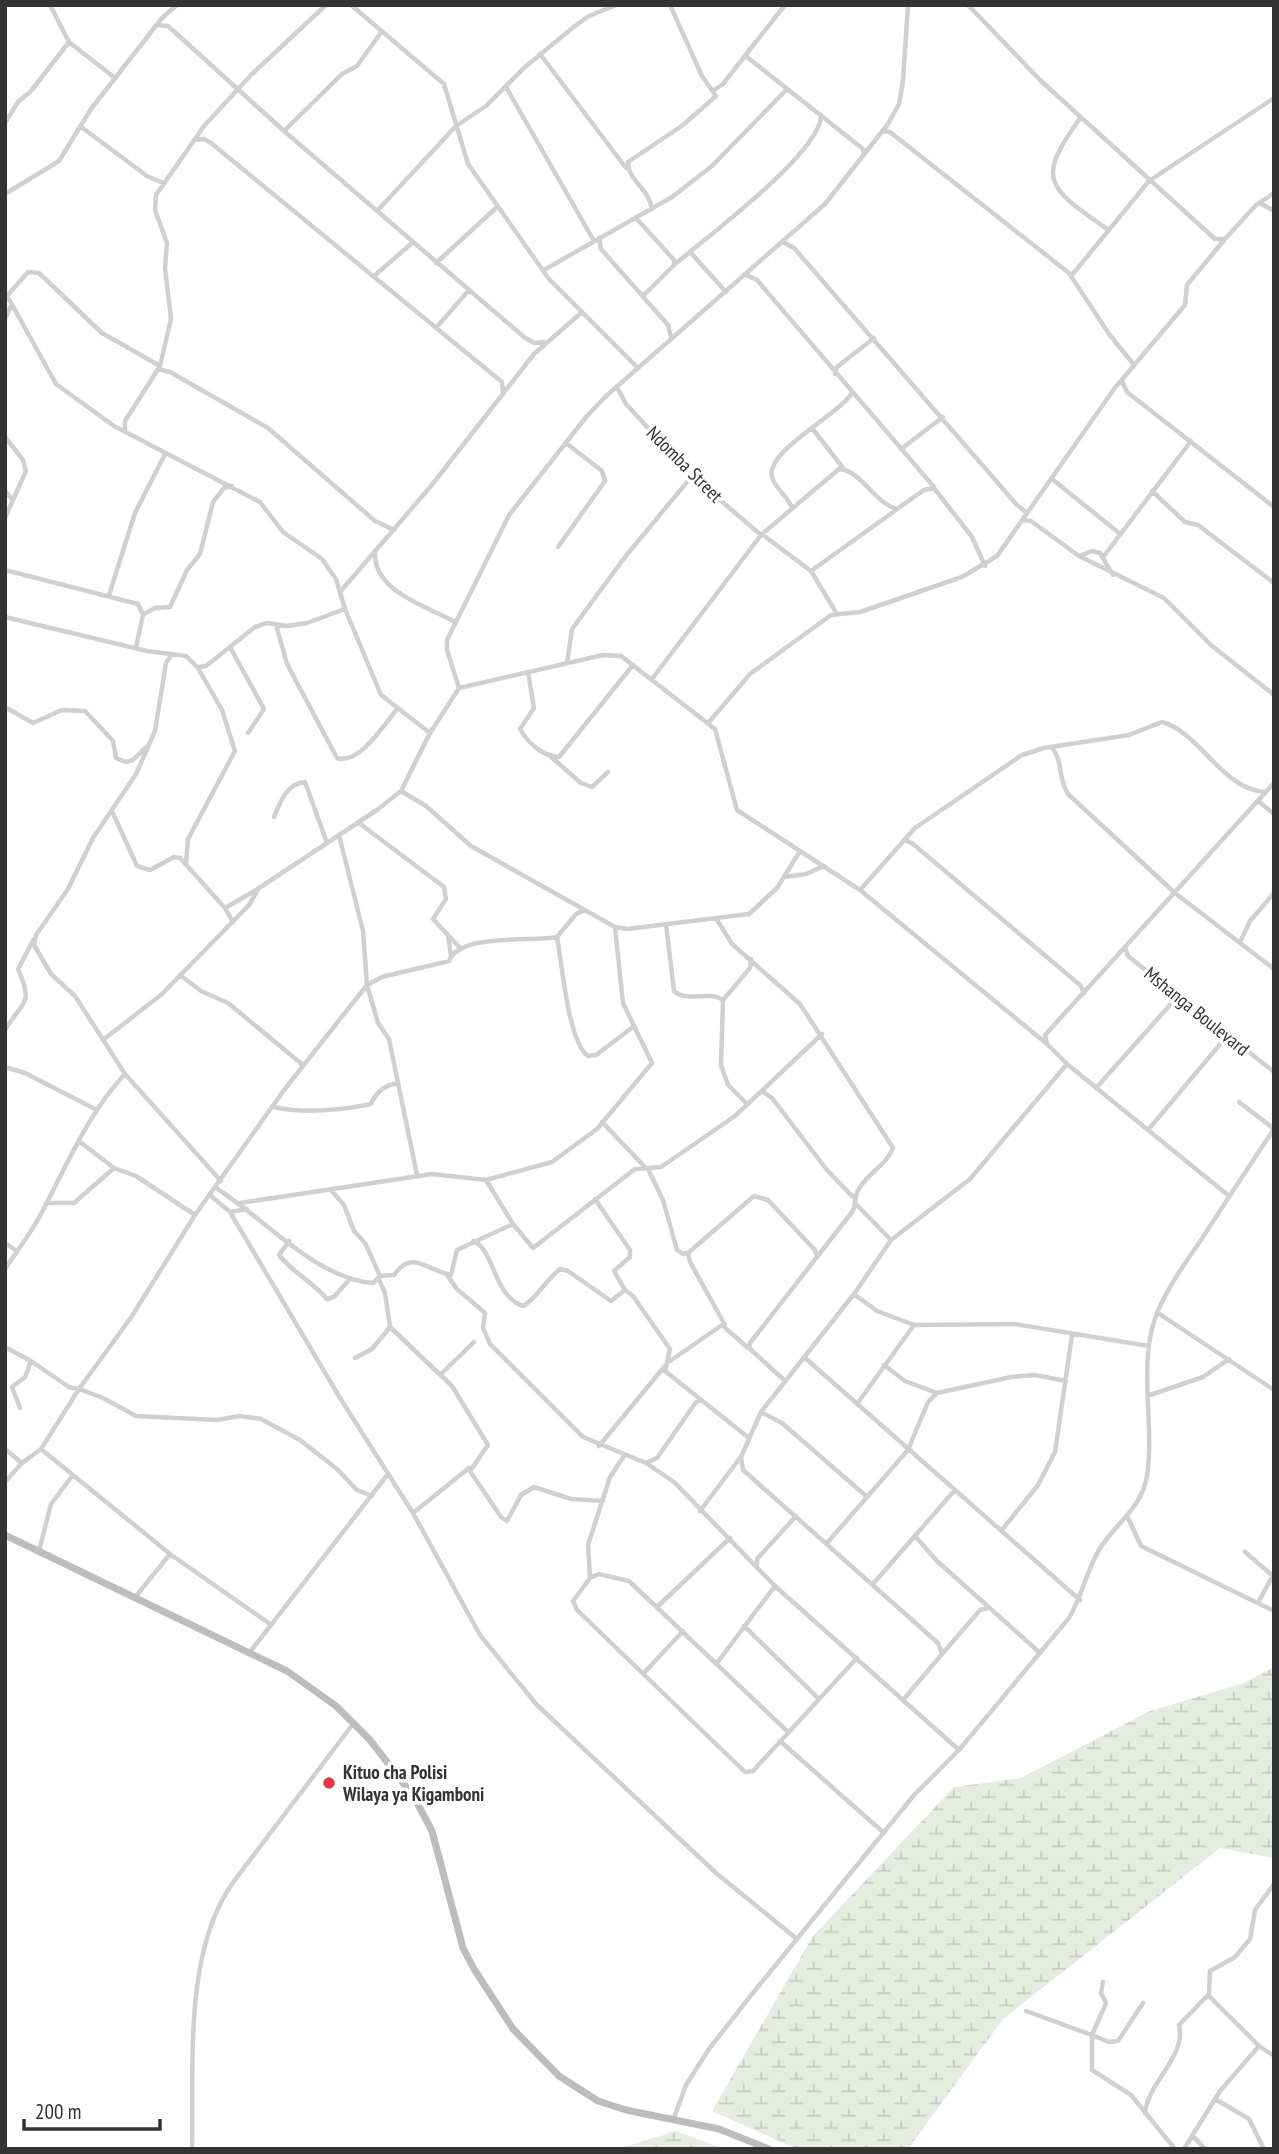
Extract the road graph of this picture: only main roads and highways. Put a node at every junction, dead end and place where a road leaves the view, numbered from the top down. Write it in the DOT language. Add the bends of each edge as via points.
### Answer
graph roads {
  1 [pos="5,1535"];
  2 [pos="769,2149"];
  1 -- 2 [label="main road" via="250,1652 314,1688 354,1724 423,1812 440,1856 463,1948 513,2029 559,2076 581,2093 626,2110 719,2129"];
}
